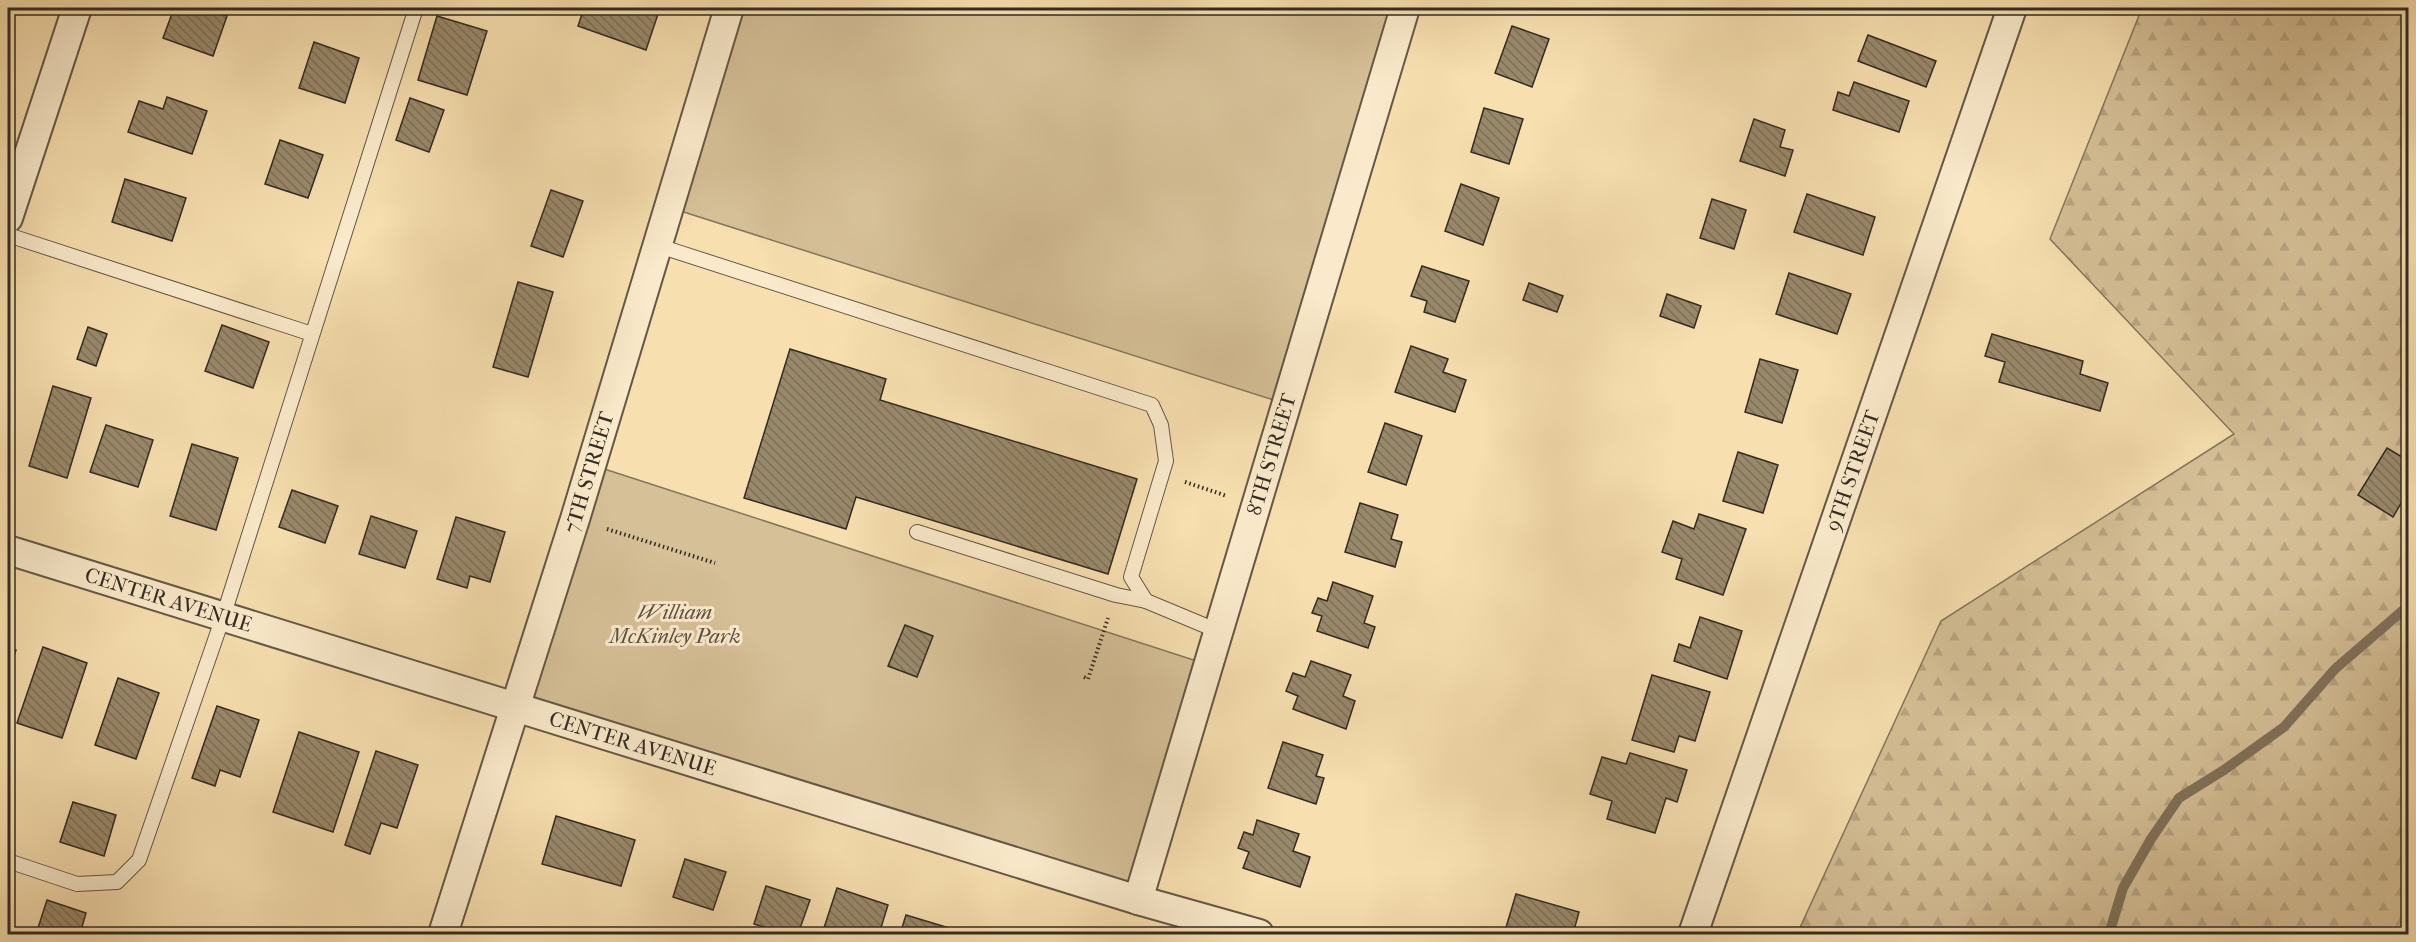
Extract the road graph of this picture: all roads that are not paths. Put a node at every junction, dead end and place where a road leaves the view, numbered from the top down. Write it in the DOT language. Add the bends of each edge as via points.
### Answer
graph roads {
  1 [pos="76,8"];
  2 [pos="416,8"];
  3 [pos="729,8"];
  4 [pos="1405,8"];
  5 [pos="2012,8"];
  6 [pos="8,218"];
  7 [pos="8,235"];
  8 [pos="656,245"];
  9 [pos="312,334"];
  10 [pos="917,532"];
  11 [pos="8,550"];
  12 [pos="1146,601"];
  13 [pos="223,617"];
  14 [pos="1218,631"];
  15 [pos="516,707"];
  16 [pos="8,861"];
  17 [pos="1138,900"];
  18 [pos="443,934"];
  19 [pos="1259,934"];
  20 [pos="1693,934"];
  1 -- 6 [label="street"];
  2 -- 9 [label="lane"];
  3 -- 8 [label="street, 7TH STREET"];
  4 -- 14 [label="street, 8TH STREET"];
  5 -- 20 [label="street, 9TH STREET"];
  7 -- 9 [label="lane"];
  8 -- 12 [label="lane" via="1152,405 1161,425 1166,461 1131,577"];
  8 -- 15 [label="street, 7TH STREET"];
  9 -- 13 [label="lane"];
  10 -- 12 [label="lane"];
  11 -- 13 [label="street, CENTER AVENUE"];
  12 -- 14 [label="lane"];
  13 -- 15 [label="street, CENTER AVENUE"];
  13 -- 16 [label="lane" via="139,860 117,882 77,884"];
  14 -- 17 [label="street, 8TH STREET"];
  15 -- 17 [label="street, CENTER AVENUE"];
  15 -- 18 [label="street, 7TH STREET"];
  17 -- 19 [label="street, CENTER AVENUE"];
}
